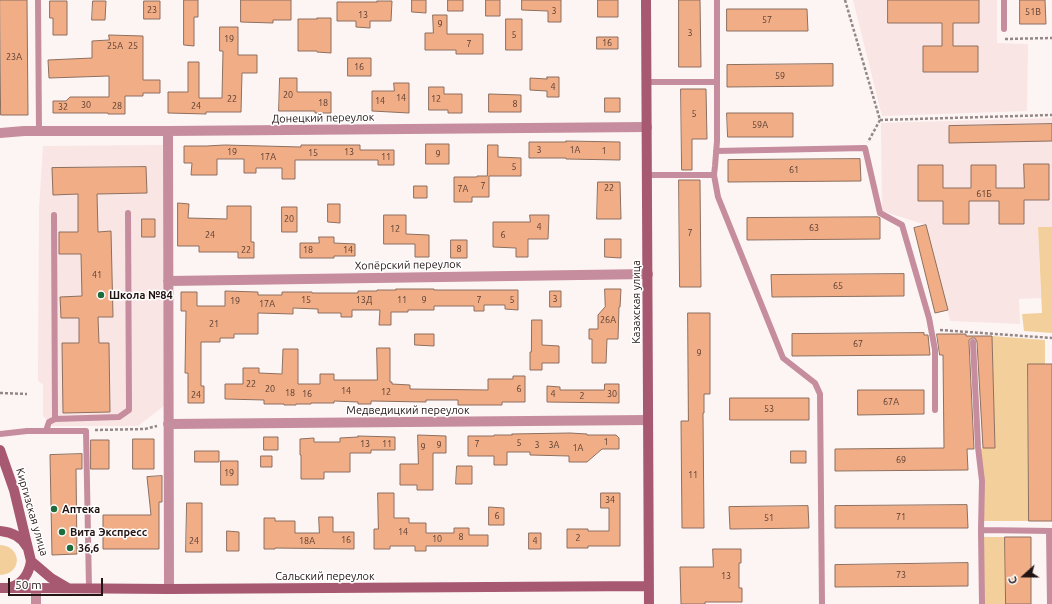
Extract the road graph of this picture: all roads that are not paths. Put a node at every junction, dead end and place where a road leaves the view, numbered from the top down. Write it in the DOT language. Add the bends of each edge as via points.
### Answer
graph roads {
  1 [pos="38,0"];
  2 [pos="646,0"];
  3 [pos="717,0"];
  4 [pos="1004,0"];
  5 [pos="1004,29"];
  6 [pos="646,82"];
  7 [pos="717,82"];
  8 [pos="647,126"];
  9 [pos="168,131"];
  10 [pos="39,132"];
  11 [pos="0,133"];
  12 [pos="716,151"];
  13 [pos="647,175"];
  14 [pos="714,175"];
  15 [pos="128,213"];
  16 [pos="54,215"];
  17 [pos="648,274"];
  18 [pos="168,281"];
  19 [pos="973,342"];
  20 [pos="936,410"];
  21 [pos="55,419"];
  22 [pos="648,420"];
  23 [pos="168,424"];
  24 [pos="46,431"];
  25 [pos="0,434"];
  26 [pos="0,450"];
  27 [pos="981,530"];
  28 [pos="1050,530"];
  29 [pos="0,531"];
  30 [pos="29,550"];
  31 [pos="31,561"];
  32 [pos="649,586"];
  33 [pos="3,588"];
  34 [pos="36,588"];
  35 [pos="68,588"];
  36 [pos="88,588"];
  37 [pos="169,589"];
  38 [pos="36,604"];
  39 [pos="649,604"];
  40 [pos="822,604"];
  41 [pos="982,604"];
  42 [pos="1050,604"];
  1 -- 10 [label="lane"];
  2 -- 6 [label="main road, Казахская улица"];
  3 -- 7 [label="lane"];
  4 -- 5 [label="lane"];
  6 -- 7 [label="lane"];
  6 -- 8 [label="main road, Казахская улица"];
  7 -- 12 [label="lane"];
  8 -- 9 [label="street, Донецкий переулок"];
  8 -- 13 [label="main road, Казахская улица"];
  9 -- 10 [label="street, Донецкий переулок"];
  9 -- 18 [label="street"];
  10 -- 11 [label="street, Донецкий переулок"];
  12 -- 14 [label="lane"];
  12 -- 20 [label="lane" via="864,148 880,213 902,225 929,318 935,350"];
  13 -- 14 [label="lane"];
  13 -- 17 [label="main road, Казахская улица"];
  14 -- 40 [label="lane" via="718,197 783,358 815,382 820,394"];
  15 -- 21 [label="lane" via="129,410 119,417"];
  16 -- 21 [label="lane"];
  17 -- 18 [label="street, Хопёрский переулок"];
  17 -- 22 [label="main road, Казахская улица"];
  18 -- 23 [label="street"];
  19 -- 27 [label="lane" via="982,481"];
  21 -- 24 [label="lane" via="49,422"];
  22 -- 23 [label="street, Медведицкий переулок"];
  22 -- 32 [label="main road, Казахская улица"];
  23 -- 37 [label="street"];
  24 -- 25 [label="lane"];
  24 -- 36 [label="lane" via="86,430"];
  26 -- 30 [label="main road, Киргизская улица" via="14,490"];
  27 -- 28 [label="lane"];
  27 -- 41 [label="lane"];
  28 -- 42 [label="lane"];
  29 -- 30 [label="main road" via="15,534 23,540"];
  30 -- 31 [label="main road, Киргизская улица"];
  31 -- 33 [label="main road" via="24,579 15,586"];
  31 -- 35 [label="main road, Киргизская улица"];
  32 -- 37 [label="main road, Сальский переулок"];
  32 -- 39 [label="main road, Казахская улица"];
  33 -- 34 [label="main road, Сальский переулок"];
  34 -- 35 [label="main road, Сальский переулок"];
  34 -- 38 [label="street"];
  35 -- 36 [label="main road, Сальский переулок"];
  36 -- 37 [label="main road, Сальский переулок"];
}
